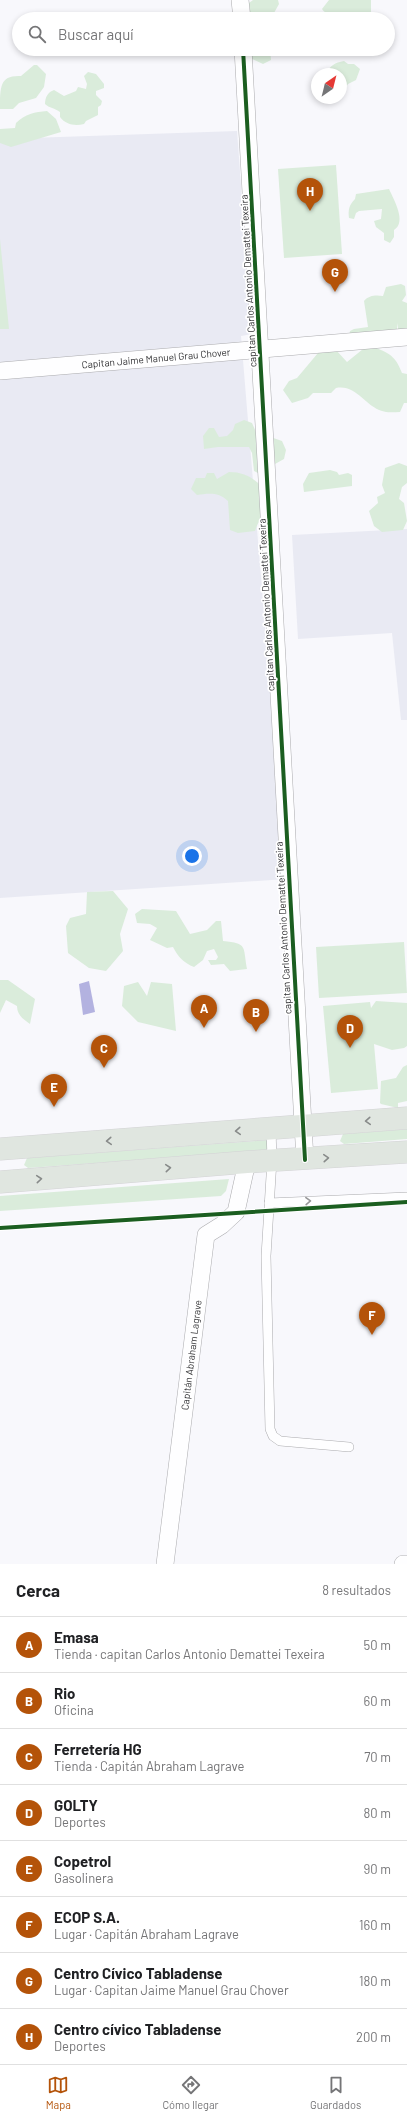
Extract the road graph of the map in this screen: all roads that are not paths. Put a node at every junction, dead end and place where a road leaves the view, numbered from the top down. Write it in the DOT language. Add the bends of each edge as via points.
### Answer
graph roads {
  1 [pos="240,0"];
  2 [pos="241,12"];
  3 [pos="243,56"];
  4 [pos="407,336"];
  5 [pos="260,348"];
  6 [pos="0,371"];
  7 [pos="407,1118"];
  8 [pos="302,1126"];
  9 [pos="271,1129"];
  10 [pos="0,1149"];
  11 [pos="407,1152"];
  12 [pos="272,1160"];
  13 [pos="305,1160"];
  14 [pos="247,1162"];
  15 [pos="0,1182"];
  16 [pos="407,1197"];
  17 [pos="269,1202"];
  18 [pos="349,1447"];
  19 [pos="165,1564"];
  20 [pos="403,1564"];
  21 [pos="407,1564"];
  1 -- 2 [label="street"];
  3 -- 5 [label="street, capitan Carlos Antonio Demattei Texeira"];
  4 -- 5 [label="street, Capitan Jaime Manuel Grau Chover"];
  5 -- 6 [label="street, Capitan Jaime Manuel Grau Chover"];
  5 -- 8 [label="street, capitan Carlos Antonio Demattei Texeira"];
  7 -- 8 [label="highway, one-way"];
  8 -- 9 [label="highway"];
  8 -- 13 [label="street, capitan Carlos Antonio Demattei Texeira"];
  9 -- 10 [label="highway, one-way"];
  9 -- 12 [label="lane"];
  13 -- 11 [label="highway, one-way"];
  12 -- 13 [label="highway"];
  12 -- 14 [label="highway"];
  12 -- 17 [label="lane"];
  15 -- 14 [label="highway, one-way"];
  14 -- 19 [label="street, Capitán Abraham Lagrave" via="236,1212 206,1235"];
  17 -- 16 [label="lane, one-way"];
  17 -- 18 [label="lane" via="266,1256 270,1429 273,1436 280,1441"];
  20 -- 21 [label="street"];
}
